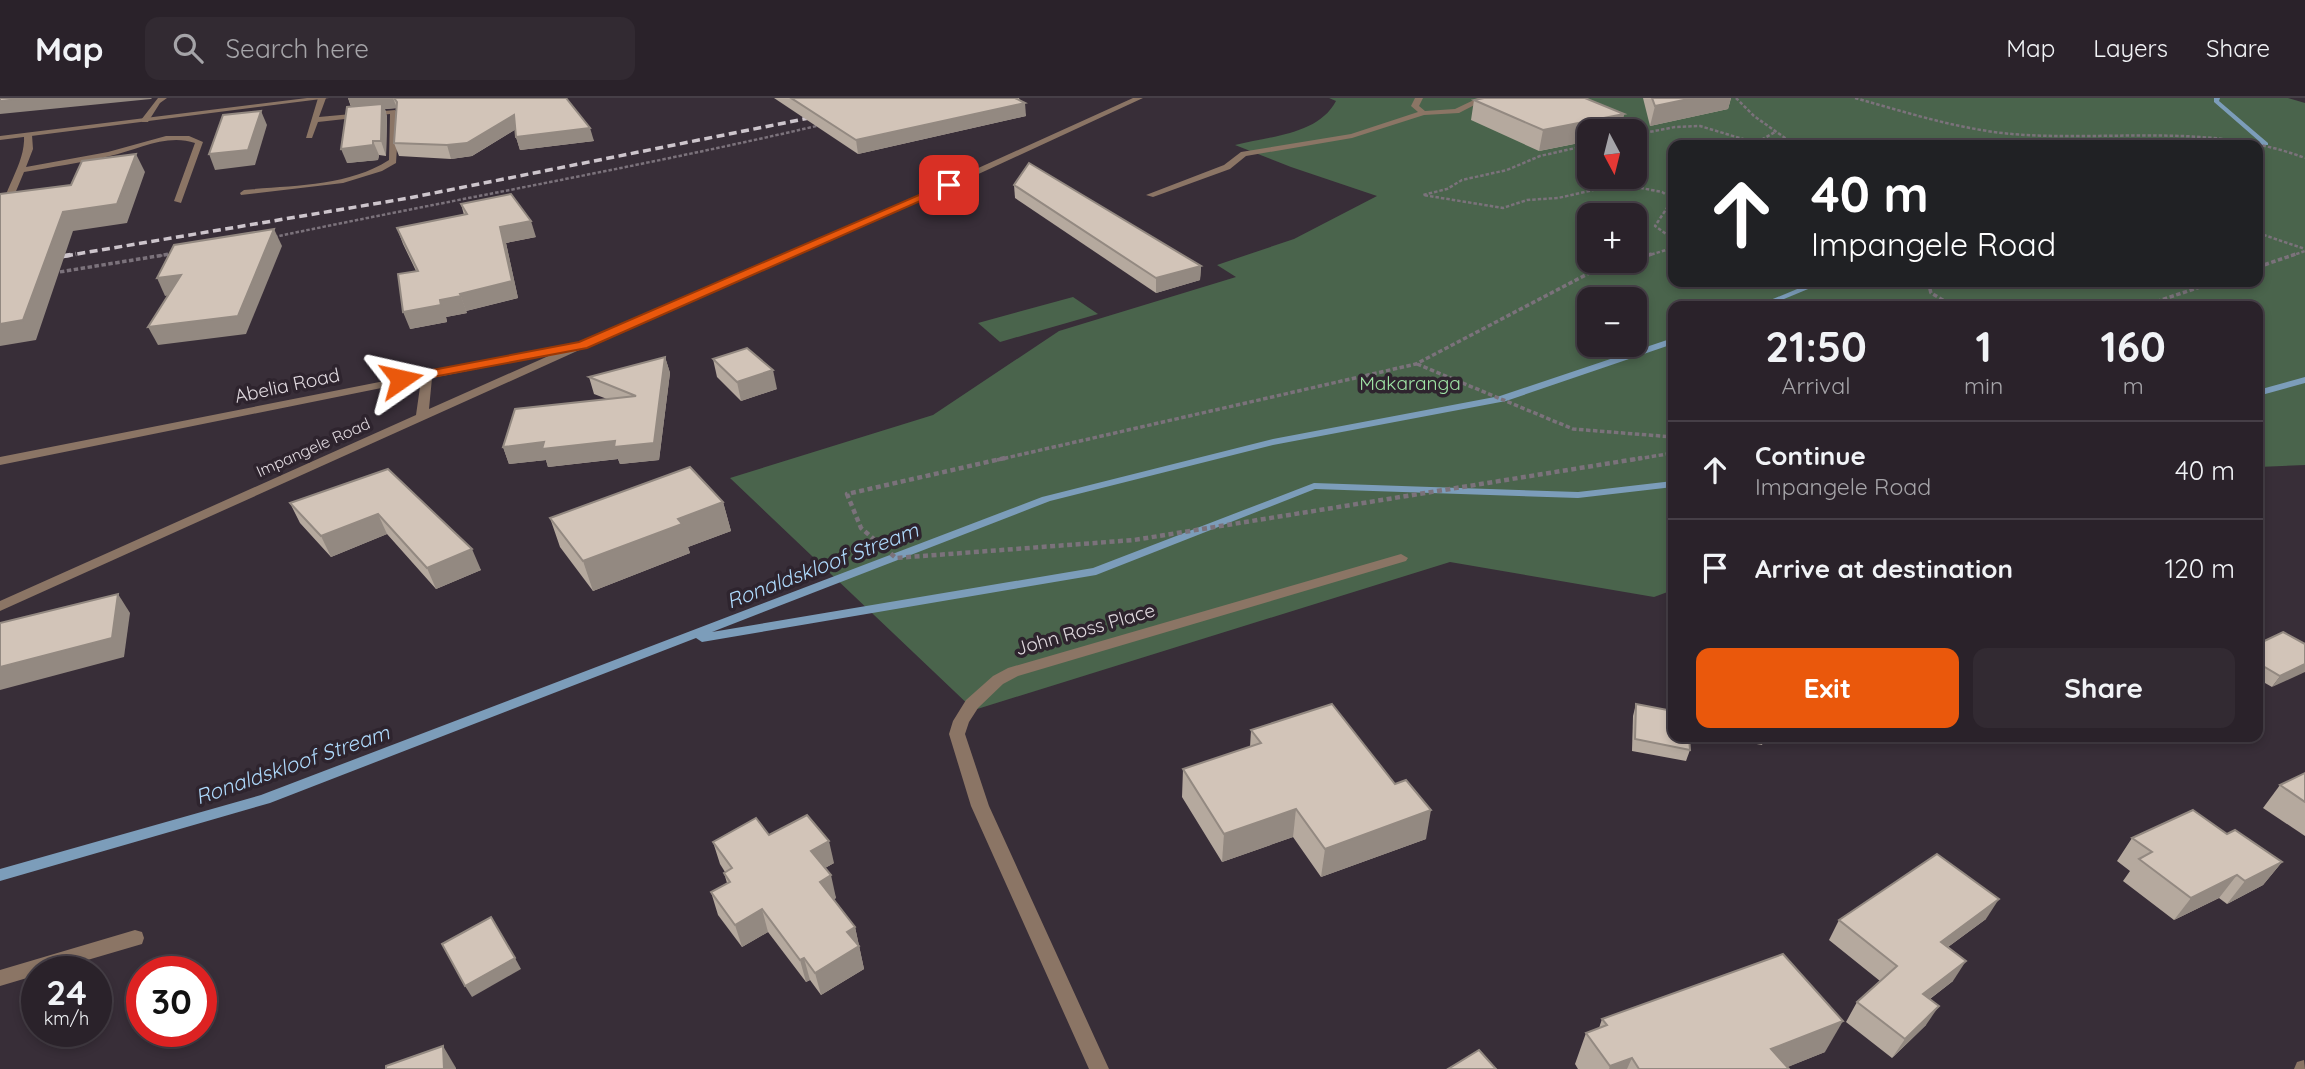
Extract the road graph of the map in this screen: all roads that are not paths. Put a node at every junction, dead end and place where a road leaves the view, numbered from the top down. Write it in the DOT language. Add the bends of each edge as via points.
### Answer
graph roads {
  1 [pos="163,98"];
  2 [pos="324,98"];
  3 [pos="1139,98"];
  4 [pos="1419,98"];
  5 [pos="1484,98"];
  6 [pos="1423,113"];
  7 [pos="145,120"];
  8 [pos="316,120"];
  9 [pos="28,135"];
  10 [pos="309,136"];
  11 [pos="0,138"];
  12 [pos="21,170"];
  13 [pos="244,192"];
  14 [pos="1150,195"];
  15 [pos="178,201"];
  16 [pos="0,220"];
  17 [pos="583,345"];
  18 [pos="427,374"];
  19 [pos="422,416"];
  20 [pos="0,461"];
  21 [pos="1401,558"];
  22 [pos="0,606"];
  23 [pos="135,938"];
  24 [pos="0,978"];
  25 [pos="1100,1069"];
  1 -- 7 [label="street"];
  2 -- 7 [label="street"];
  2 -- 8 [label="street"];
  3 -- 17 [label="street, Impangele Road"];
  4 -- 6 [label="street" via="1415,106"];
  5 -- 6 [label="street" via="1456,111"];
  6 -- 14 [label="street" via="1352,136 1244,154 1222,169"];
  7 -- 9 [label="street"];
  8 -- 10 [label="street"];
  8 -- 13 [label="street" via="392,112 393,160 384,168 339,181"];
  9 -- 11 [label="street"];
  9 -- 12 [label="street" via="29,149"];
  12 -- 15 [label="street" via="192,138 199,142"];
  12 -- 16 [label="street"];
  17 -- 18 [label="street, Abelia Road"];
  17 -- 19 [label="street, Impangele Road"];
  18 -- 19 [label="street"];
  18 -- 20 [label="street, Abelia Road"];
  19 -- 22 [label="street, Impangele Road"];
  21 -- 25 [label="street, John Ross Place" via="1013,672 986,690 961,721 957,734 980,806"];
  23 -- 24 [label="street"];
}
